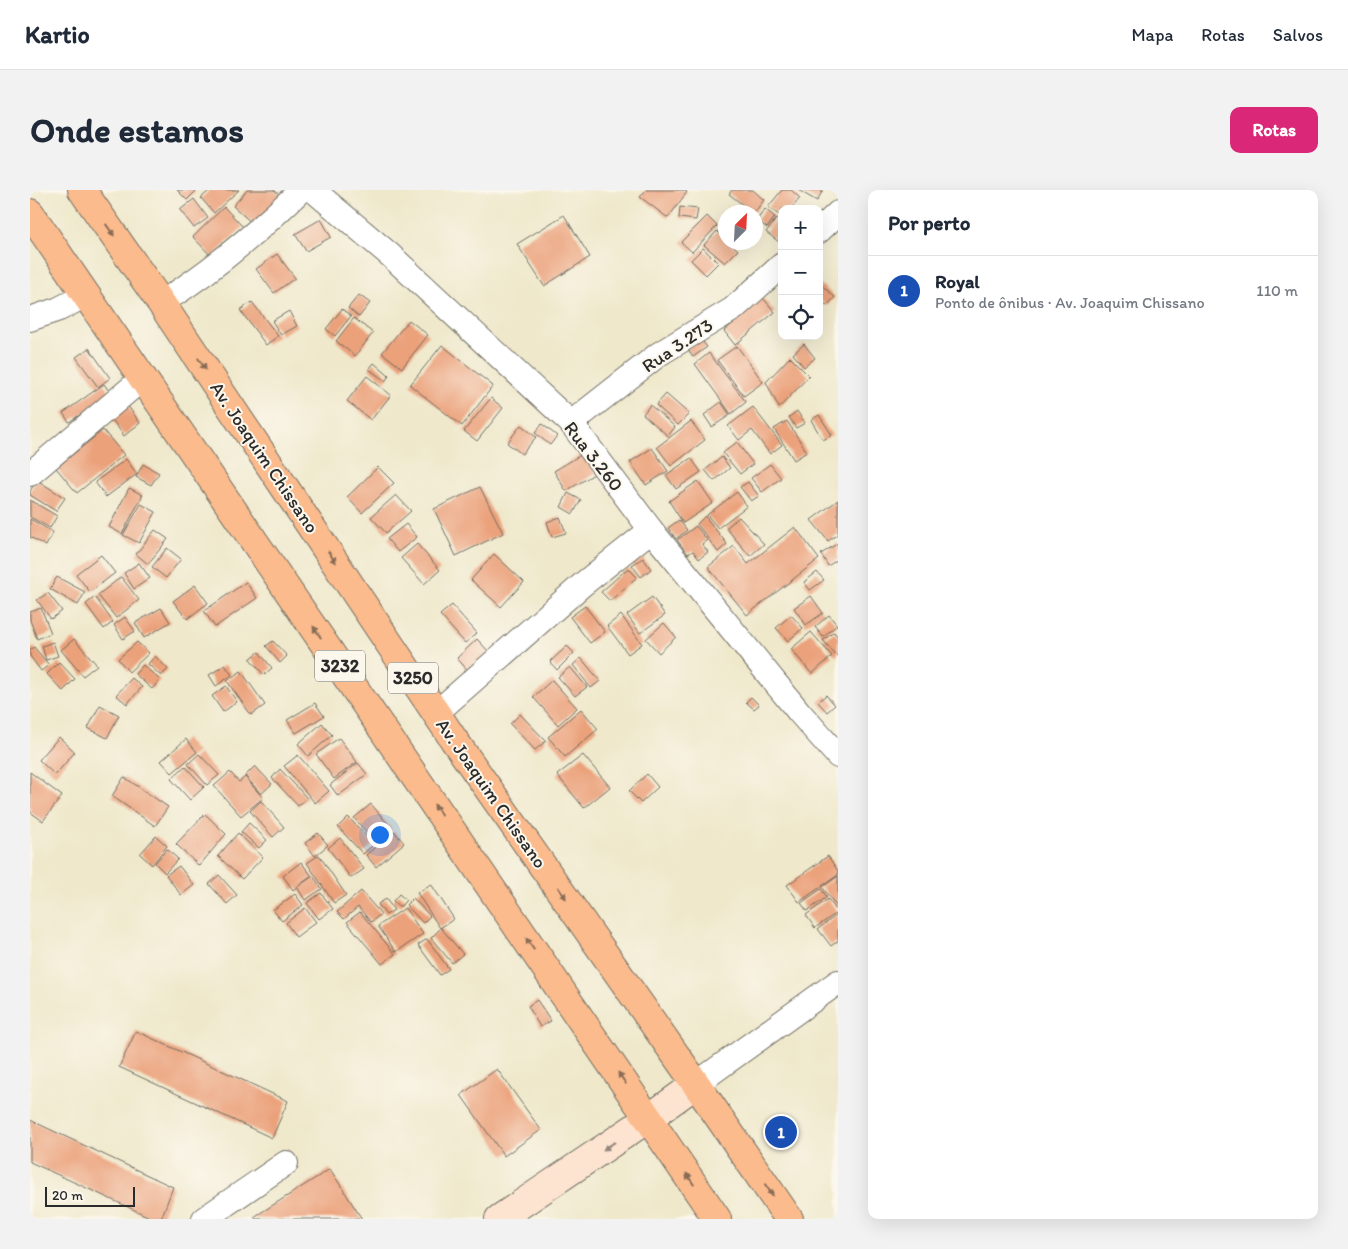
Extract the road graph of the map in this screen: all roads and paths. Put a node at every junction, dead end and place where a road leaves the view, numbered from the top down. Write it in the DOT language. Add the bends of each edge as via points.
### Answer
graph roads {
  1 [pos="82,190"];
  2 [pos="301,190"];
  3 [pos="313,190"];
  4 [pos="30,213"];
  5 [pos="838,214"];
  6 [pos="823,227"];
  7 [pos="778,269"];
  8 [pos="86,294"];
  9 [pos="161,303"];
  10 [pos="30,320"];
  11 [pos="144,378"];
  12 [pos="571,423"];
  13 [pos="30,474"];
  14 [pos="651,530"];
  15 [pos="436,713"];
  16 [pos="838,756"];
  17 [pos="838,982"];
  18 [pos="696,1084"];
  19 [pos="649,1118"];
  20 [pos="286,1163"];
  21 [pos="204,1219"];
  22 [pos="499,1219"];
  23 [pos="717,1219"];
  24 [pos="789,1219"];
  1 -- 9 [label="main road, Av. Joaquim Chissano / 3250, one-way"];
  2 -- 9 [label="street" via="218,264"];
  3 -- 12 [label="street, Rua 3.260" via="390,255"];
  4 -- 8 [label="main road, 3232"];
  5 -- 6 [label="street"];
  7 -- 12 [label="street, Rua 3.273" via="733,308 659,354"];
  8 -- 10 [label="street"];
  8 -- 11 [label="main road, 3232"];
  9 -- 15 [label="main road, Av. Joaquim Chissano / 3250, one-way"];
  11 -- 13 [label="street"];
  19 -- 11 [label="main road, 3232, one-way"];
  12 -- 14 [label="street, Rua 3.260"];
  14 -- 15 [label="street" via="583,584"];
  14 -- 16 [label="street, Rua 3.260"];
  15 -- 18 [label="main road, Av. Joaquim Chissano / 3250, one-way"];
  17 -- 18 [label="street"];
  18 -- 19 [label="street"];
  18 -- 24 [label="main road, Av. Joaquim Chissano / 3250, one-way"];
  19 -- 22 [label="street, one-way"];
  23 -- 19 [label="main road, one-way"];
  20 -- 21 [label="street"];
}
